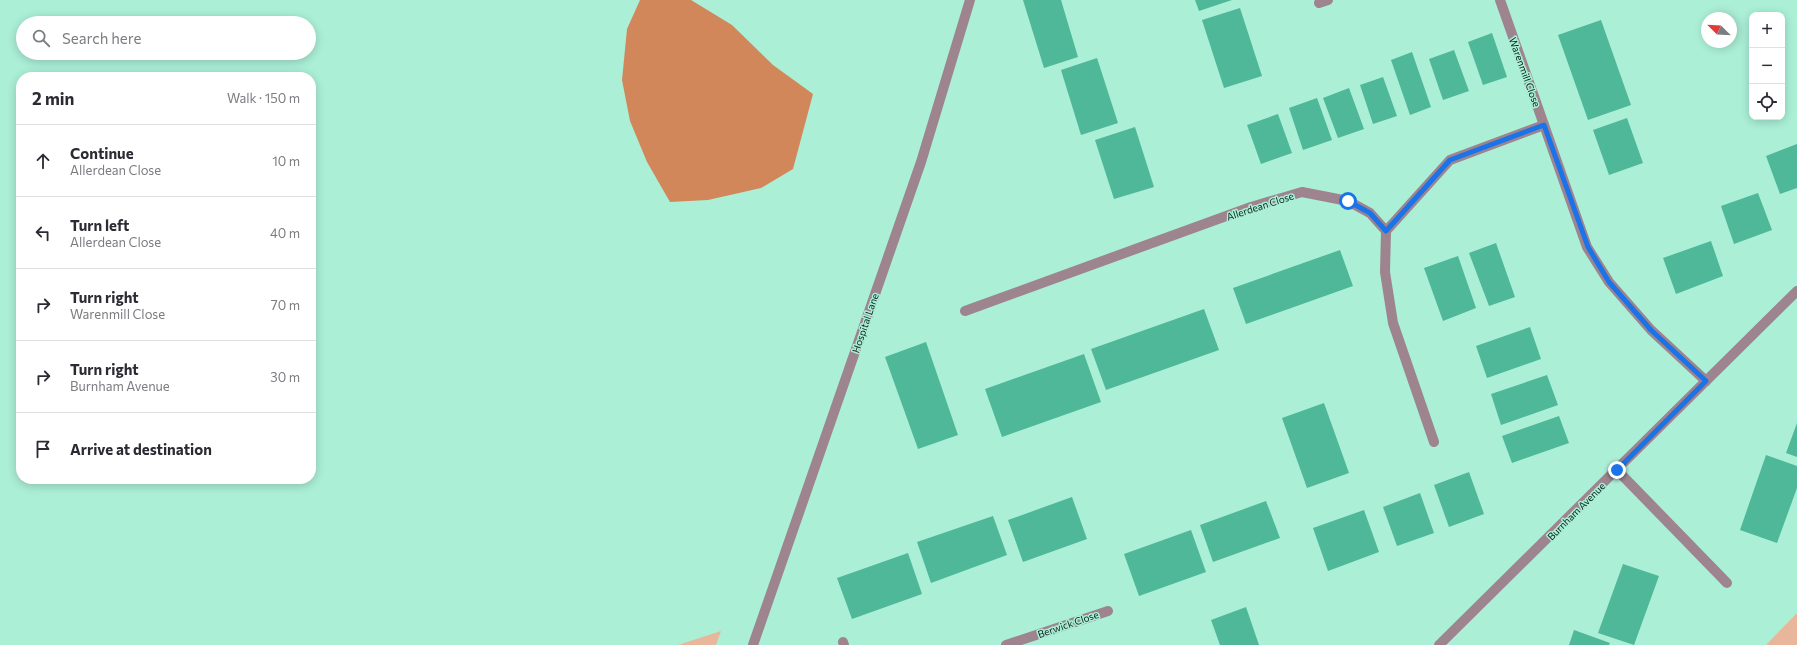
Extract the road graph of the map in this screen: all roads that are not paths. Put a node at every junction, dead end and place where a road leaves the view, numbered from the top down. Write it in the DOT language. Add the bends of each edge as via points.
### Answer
graph roads {
  1 [pos="970,0"];
  2 [pos="1500,0"];
  3 [pos="1544,125"];
  4 [pos="1386,231"];
  5 [pos="1797,291"];
  6 [pos="965,311"];
  7 [pos="1706,381"];
  8 [pos="1434,442"];
  9 [pos="1617,470"];
  10 [pos="1727,583"];
  11 [pos="1108,611"];
  12 [pos="753,645"];
  13 [pos="1006,645"];
  14 [pos="1440,645"];
  1 -- 12 [label="street, Hospital Lane" via="920,162"];
  2 -- 3 [label="street, Warenmill Close"];
  3 -- 4 [label="street" via="1450,160"];
  3 -- 7 [label="street, Warenmill Close" via="1588,247 1609,282 1651,330"];
  4 -- 6 [label="street, Allerdean Close" via="1370,213 1348,201 1302,192 1251,207"];
  4 -- 8 [label="street" via="1385,272 1393,323"];
  5 -- 7 [label="street, Burnham Avenue"];
  7 -- 9 [label="street, Burnham Avenue"];
  9 -- 10 [label="street"];
  9 -- 14 [label="street, Burnham Avenue"];
  11 -- 13 [label="street, Berwick Close"];
}
